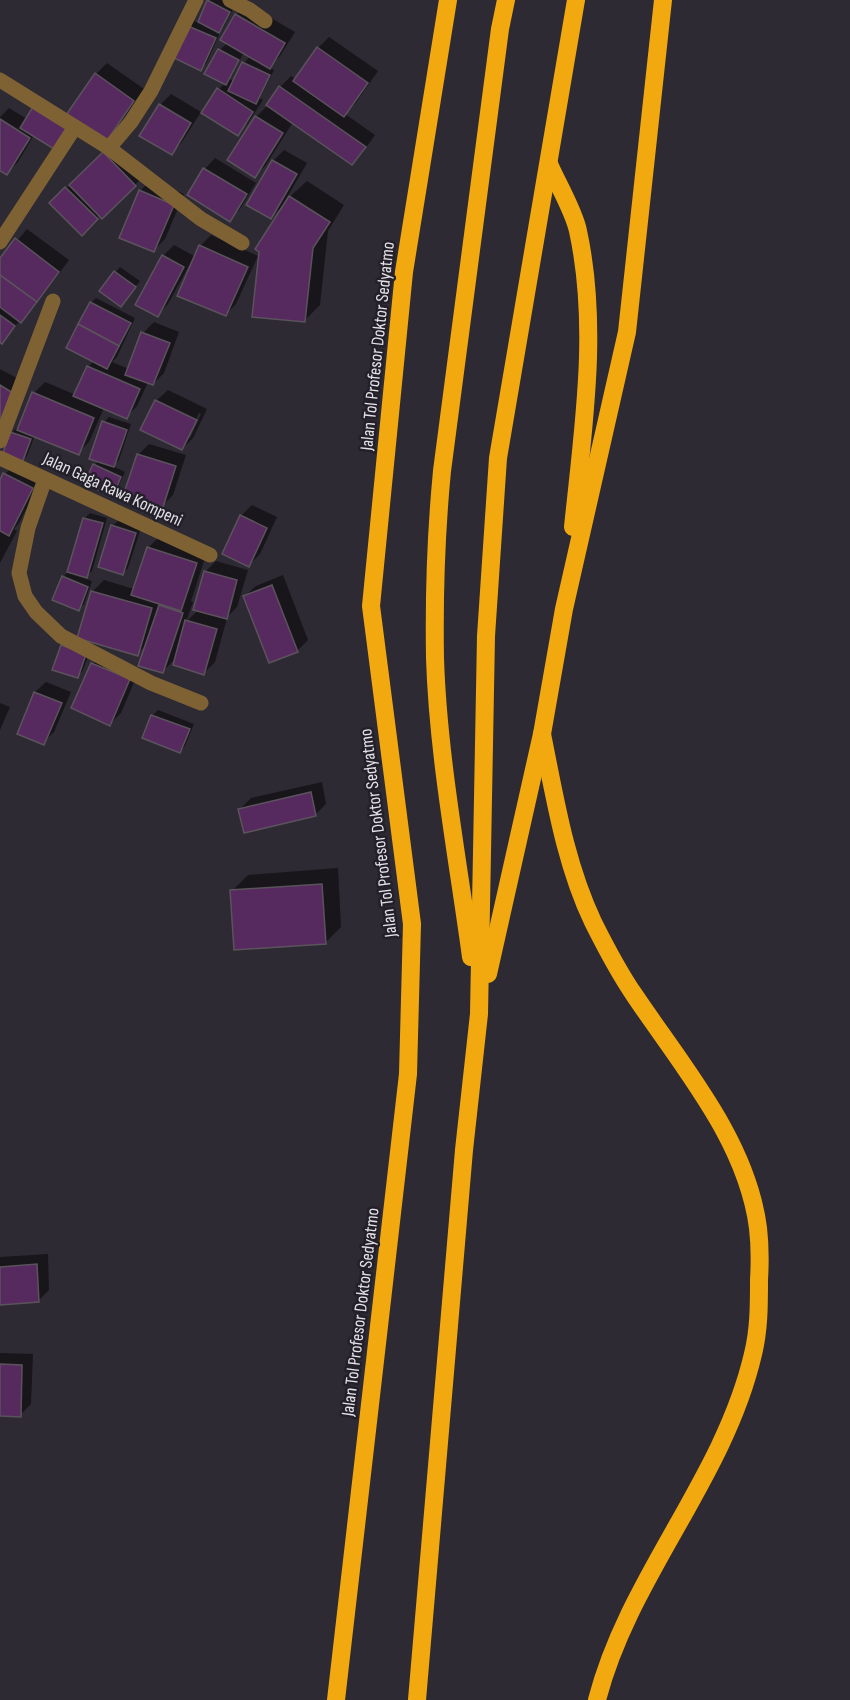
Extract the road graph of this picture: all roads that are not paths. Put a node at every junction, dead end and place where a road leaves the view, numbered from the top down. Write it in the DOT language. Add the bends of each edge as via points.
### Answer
graph roads {
  1 [pos="196,0"];
  2 [pos="230,0"];
  3 [pos="448,0"];
  4 [pos="506,0"];
  5 [pos="576,0"];
  6 [pos="663,0"];
  7 [pos="265,21"];
  8 [pos="0,80"];
  9 [pos="75,127"];
  10 [pos="109,148"];
  11 [pos="549,164"];
  12 [pos="0,242"];
  13 [pos="242,243"];
  14 [pos="53,301"];
  15 [pos="0,441"];
  16 [pos="0,458"];
  17 [pos="45,479"];
  18 [pos="210,555"];
  19 [pos="564,609"];
  20 [pos="201,703"];
  21 [pos="542,734"];
  22 [pos="479,1014"];
  23 [pos="336,1700"];
  24 [pos="417,1700"];
  25 [pos="597,1700"];
  1 -- 10 [label="street" via="151,91"];
  2 -- 7 [label="street"];
  3 -- 23 [label="highway, Jalan Tol Profesor Doktor Sedyatmo" via="404,272 371,606 412,924 408,1074"];
  4 -- 22 [label="highway" via="437,530 435,659 441,733"];
  5 -- 11 [label="highway"];
  6 -- 19 [label="highway" via="627,332"];
  8 -- 9 [label="street"];
  9 -- 10 [label="street"];
  9 -- 12 [label="street"];
  10 -- 13 [label="street" via="201,219"];
  11 -- 19 [label="highway" via="578,229 587,294 583,432"];
  11 -- 22 [label="highway" via="498,458 486,636"];
  14 -- 15 [label="street"];
  16 -- 17 [label="street, Jalan Gaga Rawa Kompeni"];
  17 -- 18 [label="street, Jalan Gaga Rawa Kompeni"];
  17 -- 20 [label="street" via="28,528 19,573 25,596 36,612 61,636 152,683"];
  19 -- 21 [label="highway"];
  21 -- 22 [label="highway"];
  21 -- 25 [label="highway" via="560,826 579,890 614,962 711,1107 731,1146 747,1184 758,1226 760,1256 754,1353 738,1405 707,1473 628,1618"];
  22 -- 24 [label="highway"];
}
